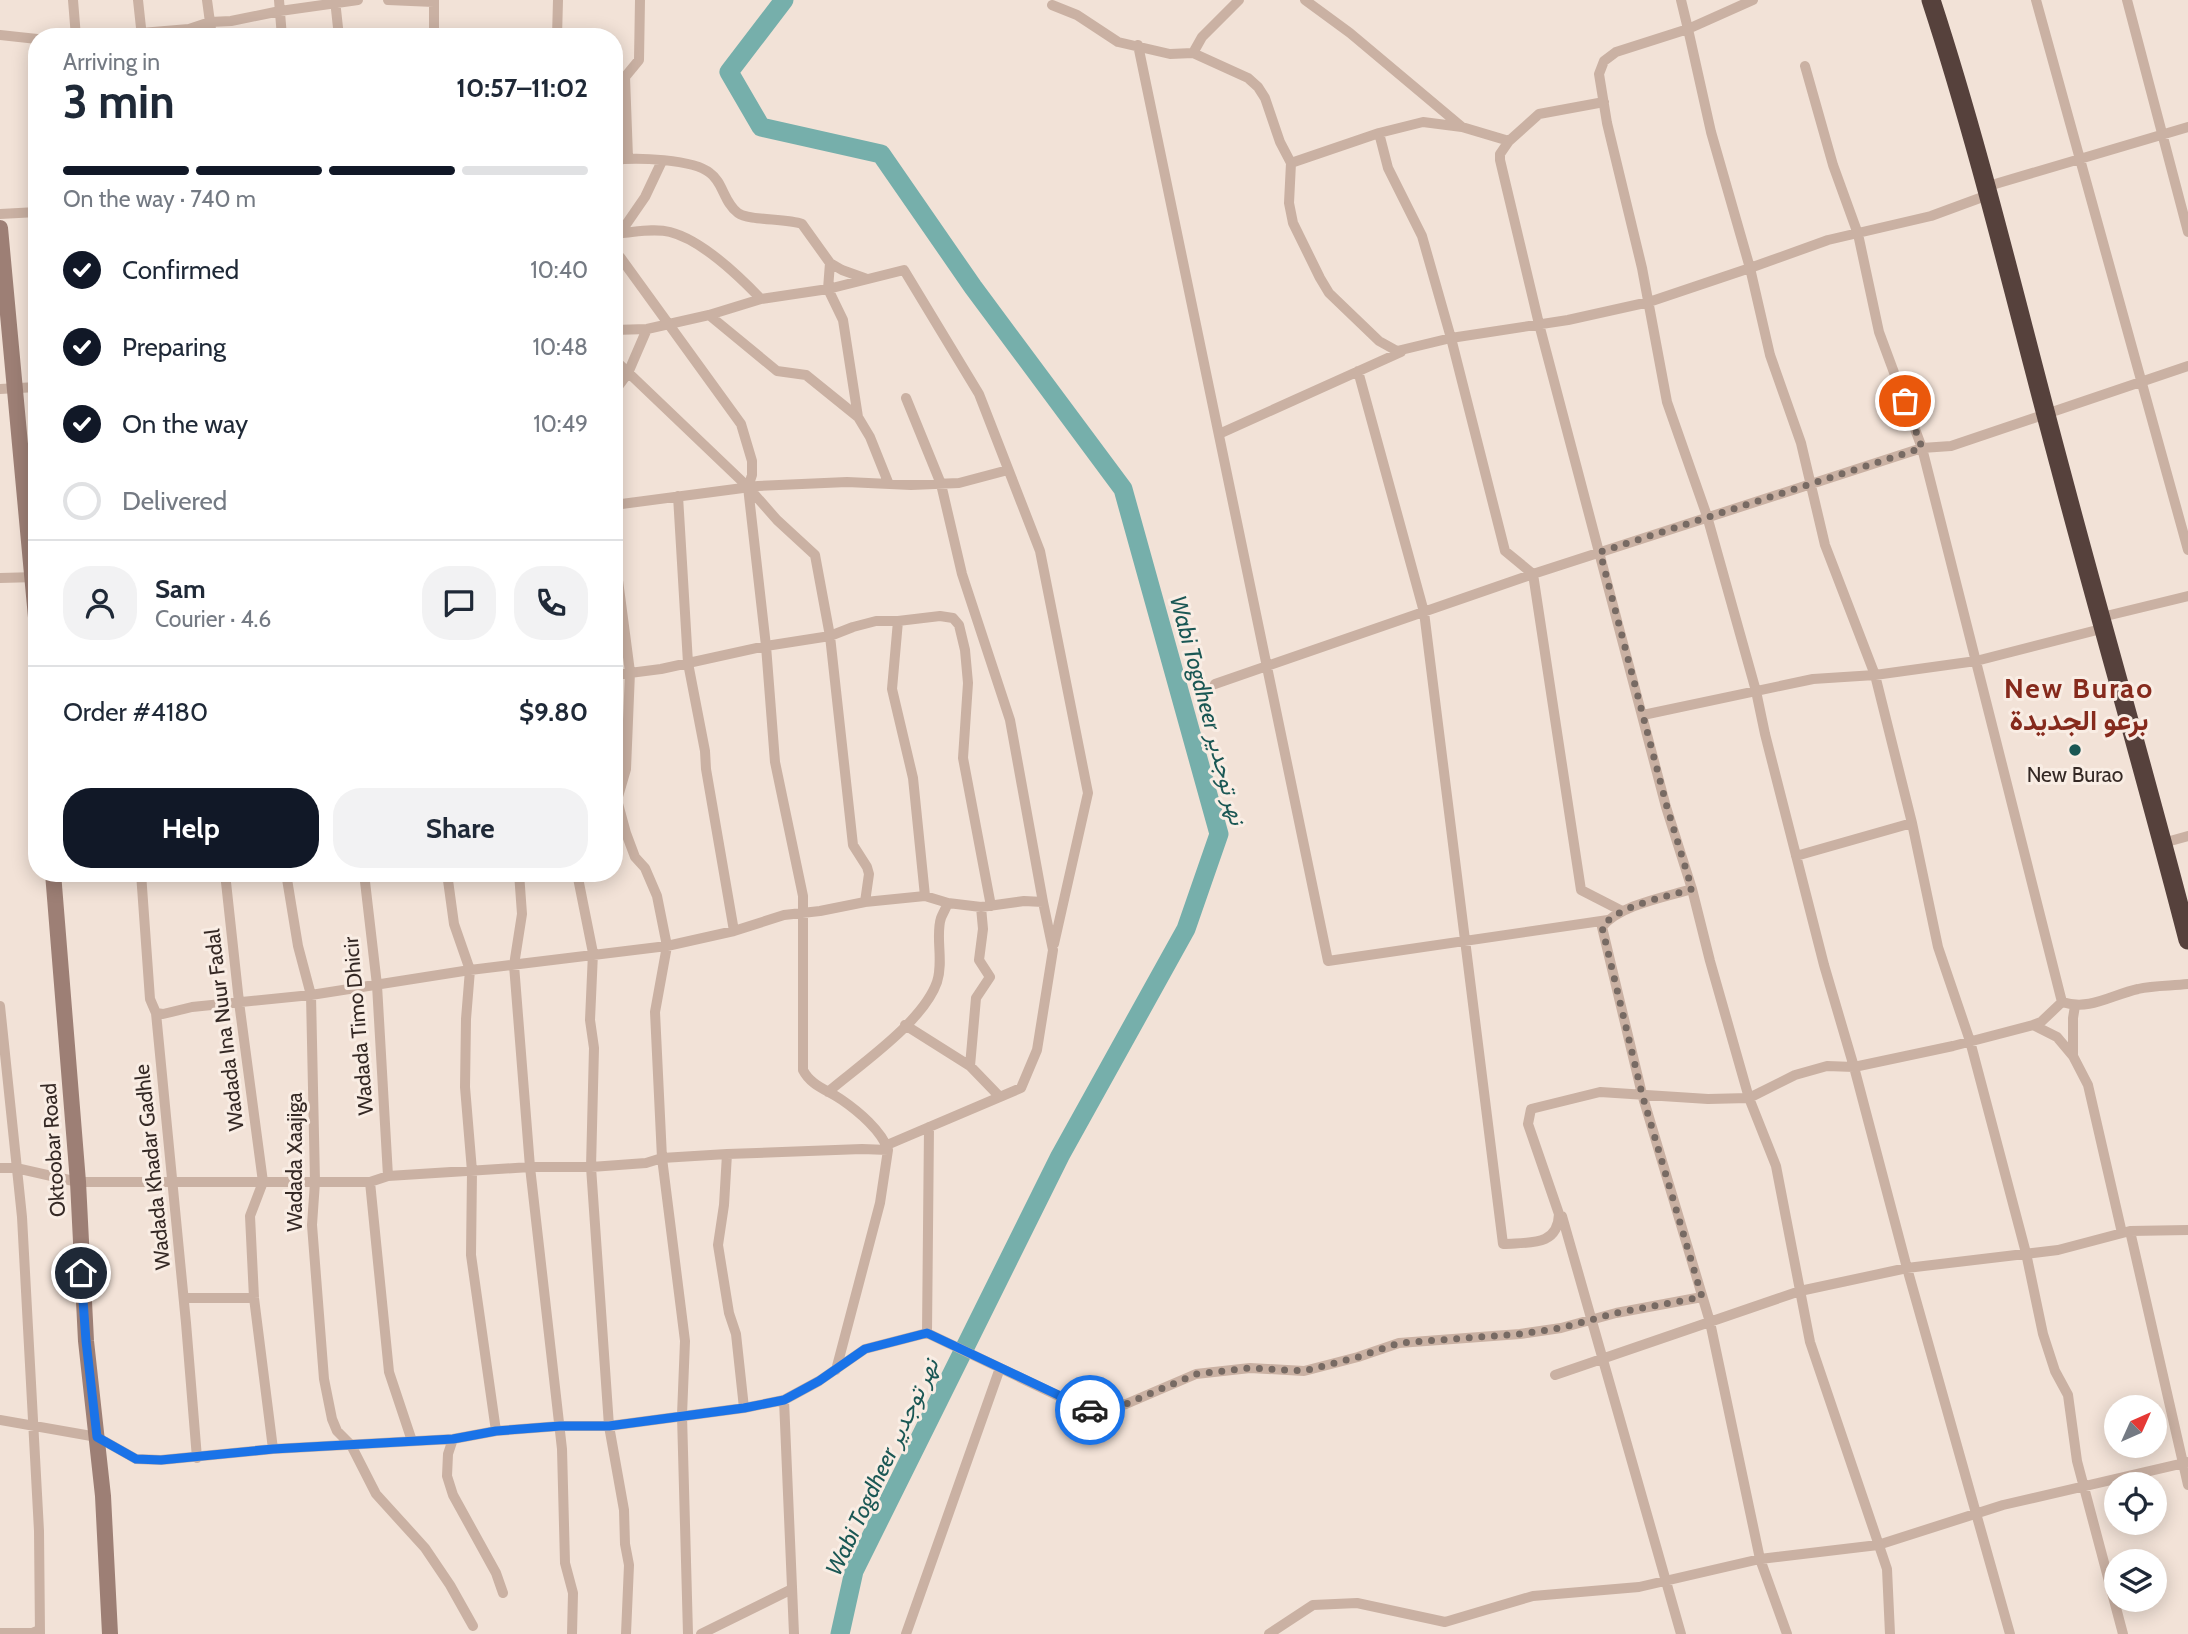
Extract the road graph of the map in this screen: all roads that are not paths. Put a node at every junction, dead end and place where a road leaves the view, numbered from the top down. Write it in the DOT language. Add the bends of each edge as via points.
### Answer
graph roads {
  1 [pos="73,0"];
  2 [pos="138,0"];
  3 [pos="207,0"];
  4 [pos="358,0"];
  5 [pos="388,0"];
  6 [pos="558,0"];
  7 [pos="640,0"];
  8 [pos="1239,0"];
  9 [pos="1306,0"];
  10 [pos="1681,0"];
  11 [pos="1753,0"];
  12 [pos="1931,0"];
  13 [pos="2036,0"];
  14 [pos="2127,0"];
  15 [pos="335,1"];
  16 [pos="435,1"];
  17 [pos="279,5"];
  18 [pos="1052,5"];
  19 [pos="210,22"];
  20 [pos="75,28"];
  21 [pos="140,28"];
  22 [pos="192,28"];
  23 [pos="211,28"];
  24 [pos="281,28"];
  25 [pos="338,28"];
  26 [pos="434,28"];
  27 [pos="557,28"];
  28 [pos="1688,29"];
  29 [pos="0,35"];
  30 [pos="28,38"];
  31 [pos="1138,45"];
  32 [pos="1193,53"];
  33 [pos="1805,65"];
  34 [pos="1604,102"];
  35 [pos="1462,127"];
  36 [pos="2188,127"];
  37 [pos="1379,133"];
  38 [pos="2162,134"];
  39 [pos="1509,141"];
  40 [pos="628,158"];
  41 [pos="623,159"];
  42 [pos="2079,159"];
  43 [pos="662,160"];
  44 [pos="1291,163"];
  45 [pos="1987,191"];
  46 [pos="28,212"];
  47 [pos="0,214"];
  48 [pos="0,228"];
  49 [pos="623,228"];
  50 [pos="2188,232"];
  51 [pos="1858,234"];
  52 [pos="623,236"];
  53 [pos="623,261"];
  54 [pos="830,263"];
  55 [pos="1750,268"];
  56 [pos="867,279"];
  57 [pos="828,289"];
  58 [pos="761,299"];
  59 [pos="1649,302"];
  60 [pos="709,315"];
  61 [pos="669,324"];
  62 [pos="1539,324"];
  63 [pos="647,329"];
  64 [pos="623,330"];
  65 [pos="1451,338"];
  66 [pos="1401,352"];
  67 [pos="2188,366"];
  68 [pos="623,368"];
  69 [pos="1359,371"];
  70 [pos="628,373"];
  71 [pos="623,380"];
  72 [pos="2141,381"];
  73 [pos="28,387"];
  74 [pos="8,388"];
  75 [pos="906,398"];
  76 [pos="2047,415"];
  77 [pos="858,417"];
  78 [pos="1219,434"];
  79 [pos="1922,448"];
  80 [pos="1009,470"];
  81 [pos="888,482"];
  82 [pos="941,484"];
  83 [pos="1810,484"];
  84 [pos="748,487"];
  85 [pos="678,496"];
  86 [pos="623,504"];
  87 [pos="1707,516"];
  88 [pos="28,534"];
  89 [pos="2188,550"];
  90 [pos="1600,552"];
  91 [pos="1533,574"];
  92 [pos="0,578"];
  93 [pos="28,578"];
  94 [pos="2188,596"];
  95 [pos="1424,612"];
  96 [pos="623,619"];
  97 [pos="898,621"];
  98 [pos="2103,623"];
  99 [pos="830,636"];
  100 [pos="766,646"];
  101 [pos="1976,661"];
  102 [pos="688,663"];
  103 [pos="1267,666"];
  104 [pos="630,672"];
  105 [pos="623,673"];
  106 [pos="1875,675"];
  107 [pos="1215,684"];
  108 [pos="1756,691"];
  109 [pos="1643,715"];
  110 [pos="623,779"];
  111 [pos="623,822"];
  112 [pos="1912,823"];
  113 [pos="2188,836"];
  114 [pos="2163,843"];
  115 [pos="1796,856"];
  116 [pos="54,882"];
  117 [pos="142,882"];
  118 [pos="226,882"];
  119 [pos="287,882"];
  120 [pos="365,882"];
  121 [pos="448,882"];
  122 [pos="520,882"];
  123 [pos="579,882"];
  124 [pos="1692,889"];
  125 [pos="925,896"];
  126 [pos="865,902"];
  127 [pos="1043,902"];
  128 [pos="948,903"];
  129 [pos="986,906"];
  130 [pos="1622,911"];
  131 [pos="802,912"];
  132 [pos="1608,920"];
  133 [pos="734,931"];
  134 [pos="2188,940"];
  135 [pos="1465,941"];
  136 [pos="667,946"];
  137 [pos="1053,950"];
  138 [pos="593,953"];
  139 [pos="514,965"];
  140 [pos="470,970"];
  141 [pos="2188,984"];
  142 [pos="377,985"];
  143 [pos="311,995"];
  144 [pos="239,1002"];
  145 [pos="2062,1002"];
  146 [pos="0,1006"];
  147 [pos="2075,1006"];
  148 [pos="156,1013"];
  149 [pos="905,1025"];
  150 [pos="2033,1025"];
  151 [pos="1970,1041"];
  152 [pos="2073,1056"];
  153 [pos="970,1066"];
  154 [pos="1854,1067"];
  155 [pos="828,1091"];
  156 [pos="1642,1094"];
  157 [pos="1000,1097"];
  158 [pos="1749,1098"];
  159 [pos="1531,1109"];
  160 [pos="929,1127"];
  161 [pos="888,1147"];
  162 [pos="727,1154"];
  163 [pos="662,1158"];
  164 [pos="530,1167"];
  165 [pos="592,1167"];
  166 [pos="0,1168"];
  167 [pos="16,1168"];
  168 [pos="472,1171"];
  169 [pos="388,1176"];
  170 [pos="78,1182"];
  171 [pos="262,1182"];
  172 [pos="315,1182"];
  173 [pos="370,1182"];
  174 [pos="172,1183"];
  175 [pos="2188,1230"];
  176 [pos="2126,1232"];
  177 [pos="2026,1253"];
  178 [pos="1907,1268"];
  179 [pos="1800,1291"];
  180 [pos="1702,1297"];
  181 [pos="184,1298"];
  182 [pos="254,1298"];
  183 [pos="1591,1320"];
  184 [pos="1710,1322"];
  185 [pos="927,1333"];
  186 [pos="1602,1358"];
  187 [pos="1000,1368"];
  188 [pos="835,1370"];
  189 [pos="1555,1375"];
  190 [pos="784,1400"];
  191 [pos="744,1408"];
  192 [pos="682,1415"];
  193 [pos="0,1420"];
  194 [pos="560,1426"];
  195 [pos="609,1426"];
  196 [pos="33,1427"];
  197 [pos="496,1431"];
  198 [pos="97,1437"];
  199 [pos="453,1439"];
  200 [pos="412,1441"];
  201 [pos="351,1445"];
  202 [pos="273,1449"];
  203 [pos="197,1458"];
  204 [pos="2185,1462"];
  205 [pos="2188,1485"];
  206 [pos="2083,1486"];
  207 [pos="1975,1512"];
  208 [pos="1878,1545"];
  209 [pos="1760,1559"];
  210 [pos="1666,1581"];
  211 [pos="792,1589"];
  212 [pos="503,1593"];
  213 [pos="473,1626"];
  214 [pos="39,1632"];
  215 [pos="0,1633"];
  216 [pos="110,1634"];
  217 [pos="572,1634"];
  218 [pos="626,1634"];
  219 [pos="688,1634"];
  220 [pos="701,1634"];
  221 [pos="794,1634"];
  222 [pos="906,1634"];
  223 [pos="1269,1634"];
  224 [pos="1681,1634"];
  225 [pos="1787,1634"];
  226 [pos="1890,1634"];
  227 [pos="2010,1634"];
  228 [pos="2123,1634"];
  1 -- 20 [label="street"];
  2 -- 21 [label="street"];
  3 -- 19 [label="street"];
  4 -- 15 [label="street"];
  5 -- 16 [label="street"];
  6 -- 27 [label="street"];
  7 -- 40 [label="street" via="639,60 625,77"];
  8 -- 32 [label="street" via="1202,37"];
  9 -- 35 [label="street"];
  10 -- 28 [label="street"];
  11 -- 28 [label="street"];
  12 -- 45 [label="highway"];
  13 -- 42 [label="street"];
  14 -- 38 [label="street"];
  15 -- 17 [label="street"];
  15 -- 25 [label="street"];
  16 -- 26 [label="street"];
  17 -- 19 [label="street" via="231,21"];
  17 -- 24 [label="street"];
  18 -- 31 [label="street" via="1077,15 1118,42"];
  19 -- 22 [label="street"];
  19 -- 23 [label="street"];
  28 -- 34 [label="street" via="1616,52 1604,61 1600,74"];
  28 -- 55 [label="street" via="1711,132"];
  29 -- 30 [label="street"];
  31 -- 32 [label="street" via="1170,54"];
  31 -- 78 [label="street"];
  32 -- 44 [label="street" via="1258,87"];
  33 -- 51 [label="street"];
  34 -- 39 [label="street" via="1539,114"];
  34 -- 59 [label="street"];
  35 -- 37 [label="street" via="1423,122"];
  35 -- 39 [label="street"];
  36 -- 38 [label="street"];
  37 -- 44 [label="street"];
  37 -- 65 [label="street" via="1388,168 1422,236"];
  38 -- 42 [label="street"];
  38 -- 50 [label="street"];
  39 -- 62 [label="street" via="1500,160"];
  40 -- 41 [label="street"];
  40 -- 43 [label="street"];
  42 -- 45 [label="street"];
  42 -- 72 [label="street"];
  43 -- 49 [label="street" via="645,197"];
  43 -- 54 [label="street" via="711,173 739,215 802,224"];
  44 -- 66 [label="street" via="1293,223 1329,293 1379,341"];
  45 -- 51 [label="street" via="1931,215"];
  45 -- 76 [label="highway"];
  46 -- 47 [label="street"];
  48 -- 74 [label="street"];
  51 -- 55 [label="street"];
  51 -- 79 [label="street" via="1880,331"];
  52 -- 58 [label="street" via="669,232 733,270"];
  53 -- 61 [label="street"];
  54 -- 56 [label="street"];
  54 -- 57 [label="street"];
  55 -- 59 [label="street"];
  55 -- 83 [label="street" via="1770,355 1801,443"];
  56 -- 57 [label="street"];
  56 -- 80 [label="street" via="904,270 979,394"];
  57 -- 58 [label="street"];
  57 -- 77 [label="street" via="842,320"];
  58 -- 60 [label="street"];
  59 -- 62 [label="street"];
  59 -- 87 [label="street" via="1667,402"];
  60 -- 61 [label="street"];
  60 -- 77 [label="street" via="777,370 806,375"];
  61 -- 63 [label="street"];
  61 -- 84 [label="street" via="741,424 752,461"];
  62 -- 65 [label="street"];
  62 -- 90 [label="street"];
  63 -- 64 [label="street"];
  63 -- 70 [label="street"];
  65 -- 66 [label="street"];
  65 -- 91 [label="street" via="1506,551"];
  66 -- 69 [label="street"];
  67 -- 72 [label="street"];
  68 -- 70 [label="street"];
  69 -- 78 [label="street"];
  69 -- 95 [label="street"];
  70 -- 71 [label="street"];
  70 -- 84 [label="street"];
  72 -- 76 [label="street"];
  72 -- 89 [label="street"];
  73 -- 74 [label="street"];
  74 -- 88 [label="street"];
  75 -- 82 [label="street"];
  76 -- 79 [label="street" via="1951,446"];
  76 -- 98 [label="highway"];
  77 -- 81 [label="street"];
  78 -- 103 [label="street"];
  79 -- 83 [label="street"];
  79 -- 101 [label="street"];
  80 -- 82 [label="street"];
  80 -- 137 [label="street" via="1041,551 1088,793"];
  81 -- 82 [label="street"];
  81 -- 84 [label="street"];
  82 -- 127 [label="street" via="962,574 1010,720"];
  83 -- 87 [label="street"];
  83 -- 106 [label="street" via="1825,545"];
  84 -- 85 [label="street"];
  84 -- 99 [label="street" via="815,555"];
  84 -- 100 [label="street"];
  85 -- 86 [label="street"];
  85 -- 102 [label="street"];
  87 -- 90 [label="street"];
  87 -- 108 [label="street"];
  90 -- 91 [label="street"];
  90 -- 109 [label="street"];
  91 -- 95 [label="street"];
  91 -- 130 [label="street" via="1581,890"];
  92 -- 93 [label="street"];
  94 -- 98 [label="street"];
  95 -- 103 [label="street"];
  95 -- 135 [label="street"];
  96 -- 104 [label="street"];
  97 -- 99 [label="street" via="863,624"];
  97 -- 125 [label="street" via="892,689 913,778"];
  97 -- 129 [label="street" via="940,616 953,618 960,630 968,683 963,758"];
  98 -- 101 [label="street"];
  98 -- 114 [label="highway"];
  99 -- 100 [label="street"];
  99 -- 126 [label="street" via="853,845 869,874"];
  100 -- 102 [label="street"];
  100 -- 131 [label="street" via="775,762 803,896"];
  101 -- 106 [label="street"];
  101 -- 145 [label="street"];
  102 -- 104 [label="street"];
  102 -- 133 [label="street"];
  103 -- 107 [label="street"];
  103 -- 135 [label="street" via="1328,961"];
  104 -- 105 [label="street"];
  104 -- 110 [label="street"];
  106 -- 108 [label="street" via="1813,679"];
  106 -- 112 [label="street"];
  108 -- 109 [label="street"];
  108 -- 115 [label="street"];
  109 -- 124 [label="street"];
  111 -- 136 [label="street" via="635,857 657,896"];
  112 -- 115 [label="street"];
  112 -- 151 [label="street" via="1938,947"];
  113 -- 114 [label="street"];
  114 -- 134 [label="highway"];
  115 -- 154 [label="street"];
  116 -- 170 [label="street, Oktoobar Road"];
  117 -- 148 [label="street, Wadada Khadar Gadhle" via="150,999"];
  118 -- 144 [label="street, Wadada Ina Nuur Fadal"];
  119 -- 143 [label="street, Wadada Xaajiga"];
  120 -- 142 [label="street, Wadada Timo Dhicir"];
  121 -- 140 [label="street" via="454,924"];
  122 -- 139 [label="street" via="522,914"];
  123 -- 138 [label="street"];
  124 -- 130 [label="street"];
  124 -- 158 [label="street"];
  125 -- 126 [label="street"];
  125 -- 128 [label="street"];
  126 -- 131 [label="street"];
  127 -- 129 [label="street"];
  127 -- 137 [label="street"];
  128 -- 129 [label="street"];
  128 -- 149 [label="street" via="940,920 937,981 926,1004"];
  129 -- 153 [label="street" via="979,960 990,977 976,998"];
  130 -- 132 [label="street"];
  131 -- 133 [label="street"];
  131 -- 155 [label="street" via="803,1070 807,1079"];
  132 -- 135 [label="street"];
  132 -- 156 [label="street" via="1602,927"];
  133 -- 136 [label="street"];
  135 -- 159 [label="street" via="1503,1244 1542,1241 1559,1226 1559,1214 1528,1125"];
  136 -- 138 [label="street"];
  136 -- 163 [label="street" via="655,1012"];
  137 -- 157 [label="street" via="1037,1050 1021,1088"];
  138 -- 139 [label="street"];
  138 -- 165 [label="street"];
  139 -- 140 [label="street"];
  139 -- 164 [label="street"];
  140 -- 142 [label="street"];
  140 -- 168 [label="street" via="465,1087"];
  141 -- 147 [label="street" via="2138,989 2108,1001"];
  142 -- 143 [label="street"];
  142 -- 169 [label="street, Wadada Timo Dhicir"];
  143 -- 144 [label="street"];
  143 -- 172 [label="street, Wadada Xaajiga"];
  144 -- 148 [label="street"];
  144 -- 171 [label="street, Wadada Ina Nuur Fadal"];
  145 -- 147 [label="street"];
  145 -- 150 [label="street"];
  146 -- 167 [label="street"];
  147 -- 152 [label="street"];
  148 -- 174 [label="street, Wadada Khadar Gadhle"];
  149 -- 153 [label="street"];
  149 -- 155 [label="street"];
  150 -- 151 [label="street"];
  150 -- 152 [label="street" via="2057,1037"];
  151 -- 154 [label="street"];
  151 -- 177 [label="street"];
  152 -- 176 [label="street" via="2093,1099 2113,1200"];
  153 -- 157 [label="street"];
  154 -- 158 [label="street" via="1827,1066 1795,1075"];
  154 -- 178 [label="street"];
  155 -- 161 [label="street" via="863,1118"];
  156 -- 158 [label="street"];
  156 -- 159 [label="street" via="1600,1092"];
  156 -- 180 [label="street"];
  157 -- 160 [label="street"];
  158 -- 179 [label="street" via="1776,1166"];
  159 -- 183 [label="street"];
  160 -- 161 [label="street"];
  160 -- 185 [label="street"];
  161 -- 162 [label="street"];
  161 -- 188 [label="street" via="880,1202"];
  162 -- 163 [label="street"];
  162 -- 191 [label="street" via="718,1245 736,1334"];
  163 -- 165 [label="street"];
  163 -- 192 [label="street" via="685,1341"];
  164 -- 165 [label="street"];
  164 -- 168 [label="street"];
  164 -- 194 [label="street"];
  165 -- 195 [label="street"];
  166 -- 167 [label="street"];
  167 -- 170 [label="street"];
  167 -- 196 [label="street"];
  168 -- 169 [label="street"];
  168 -- 197 [label="street" via="471,1255"];
  169 -- 173 [label="street"];
  170 -- 174 [label="street"];
  170 -- 198 [label="street, Oktoobar Road" via="86,1341"];
  171 -- 172 [label="street"];
  171 -- 174 [label="street"];
  171 -- 182 [label="street" via="250,1216"];
  172 -- 173 [label="street"];
  172 -- 201 [label="street, Wadada Xaajiga" via="312,1225 324,1379 332,1419"];
  173 -- 200 [label="street" via="389,1372"];
  174 -- 181 [label="street, Wadada Khadar Gadhle"];
  175 -- 176 [label="street"];
  176 -- 177 [label="street" via="2058,1250"];
  176 -- 204 [label="street"];
  177 -- 178 [label="street"];
  177 -- 206 [label="street" via="2043,1334 2068,1395"];
  178 -- 179 [label="street"];
  178 -- 207 [label="street"];
  179 -- 184 [label="street"];
  179 -- 208 [label="street" via="1810,1342"];
  180 -- 183 [label="street"];
  180 -- 184 [label="street"];
  181 -- 182 [label="street"];
  181 -- 203 [label="street, Wadada Khadar Gadhle"];
  182 -- 202 [label="street"];
  183 -- 186 [label="street"];
  183 -- 187 [label="street" via="1520,1334 1399,1343 1304,1371 1250,1368 1196,1374 1126,1404 1090,1410"];
  184 -- 186 [label="street"];
  184 -- 209 [label="street"];
  185 -- 187 [label="street"];
  185 -- 188 [label="street" via="865,1349"];
  186 -- 189 [label="street"];
  186 -- 210 [label="street"];
  187 -- 222 [label="street"];
  188 -- 190 [label="street"];
  190 -- 191 [label="street"];
  190 -- 211 [label="street"];
  191 -- 192 [label="street"];
  192 -- 195 [label="street"];
  192 -- 219 [label="street"];
  193 -- 196 [label="street"];
  194 -- 195 [label="street"];
  194 -- 197 [label="street"];
  194 -- 217 [label="street"];
  195 -- 218 [label="street" via="629,1564"];
  196 -- 198 [label="street"];
  196 -- 214 [label="street"];
  197 -- 199 [label="street"];
  198 -- 203 [label="street" via="136,1459"];
  198 -- 216 [label="street, Oktoobar Road"];
  199 -- 200 [label="street"];
  199 -- 212 [label="street" via="447,1476 453,1495"];
  200 -- 201 [label="street"];
  201 -- 202 [label="street"];
  201 -- 213 [label="street, Wadada Xaajiga" via="376,1494 425,1548"];
  202 -- 203 [label="street"];
  204 -- 205 [label="street"];
  204 -- 206 [label="street"];
  206 -- 207 [label="street"];
  206 -- 228 [label="street"];
  207 -- 208 [label="street"];
  207 -- 227 [label="street"];
  208 -- 209 [label="street"];
  208 -- 226 [label="street" via="1887,1569"];
  209 -- 210 [label="street"];
  209 -- 225 [label="street"];
  210 -- 223 [label="street" via="1533,1596 1445,1622 1357,1603 1313,1605"];
  210 -- 224 [label="street"];
  211 -- 220 [label="street"];
  211 -- 221 [label="street"];
  214 -- 215 [label="street"];
}
